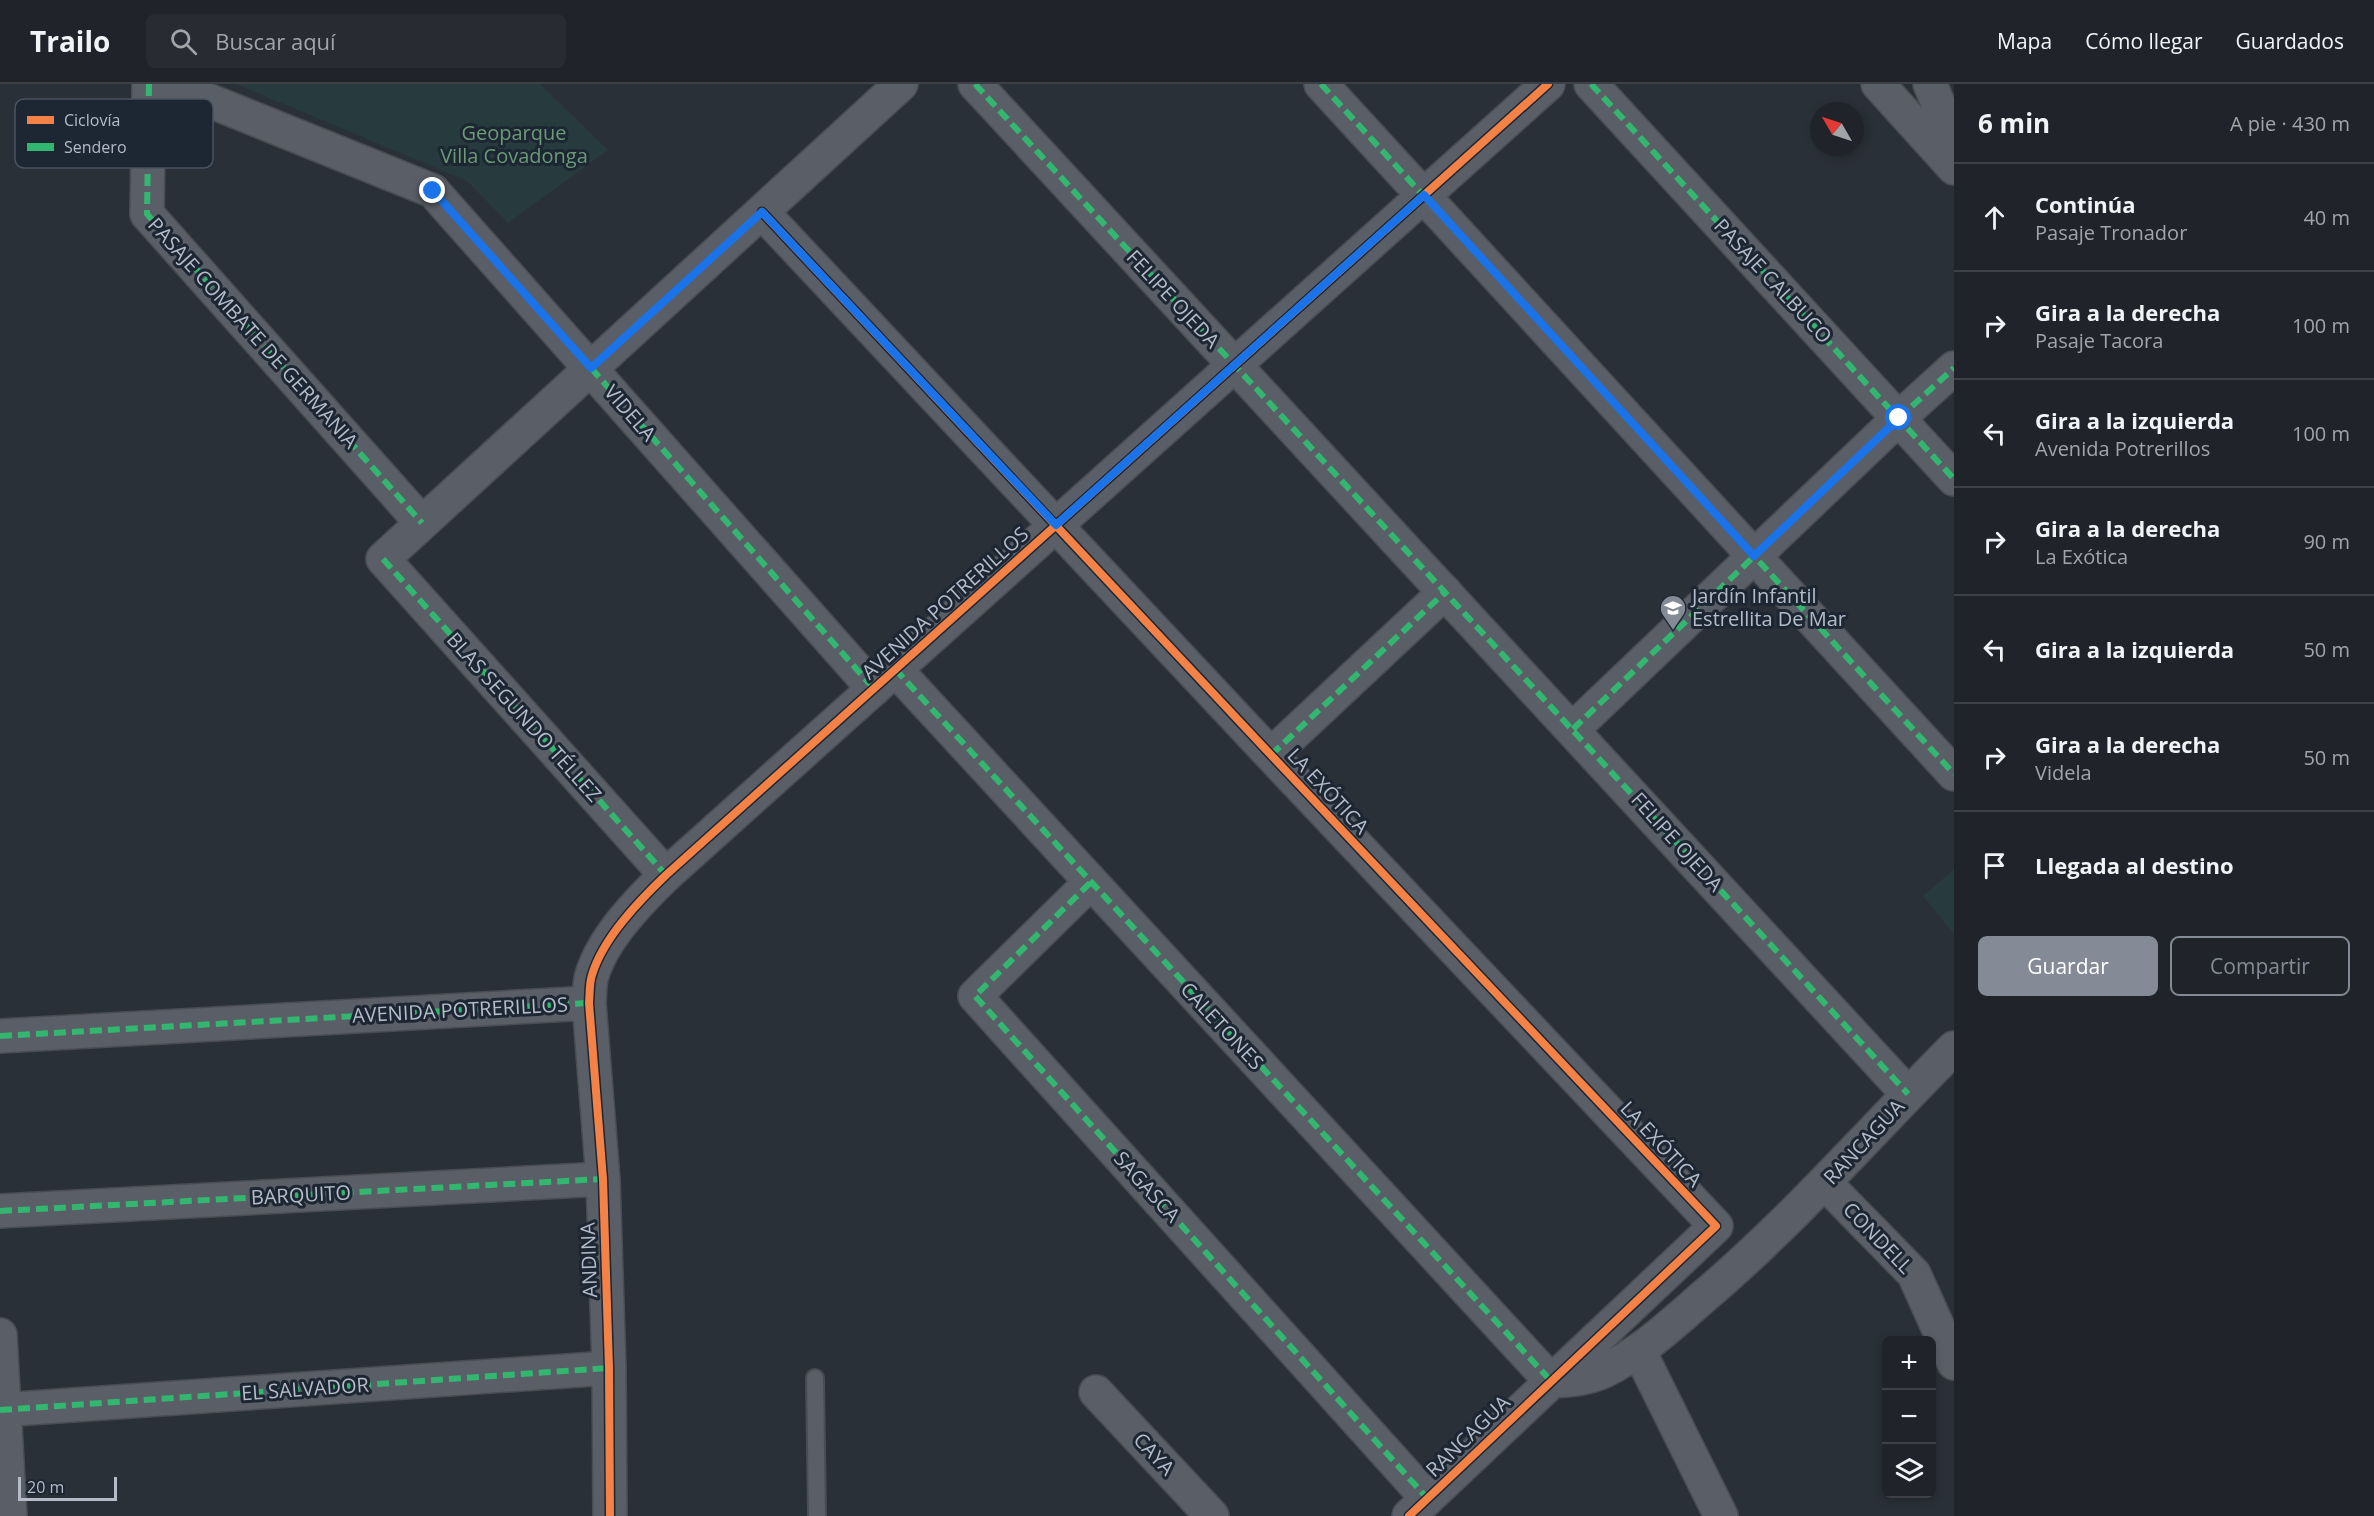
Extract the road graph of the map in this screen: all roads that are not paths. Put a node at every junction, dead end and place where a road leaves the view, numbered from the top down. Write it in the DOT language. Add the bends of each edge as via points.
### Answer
graph roads {
  1 [pos="149,84"];
  2 [pos="168,84"];
  3 [pos="902,84"];
  4 [pos="975,84"];
  5 [pos="1321,84"];
  6 [pos="1548,84"];
  7 [pos="1591,84"];
  8 [pos="1878,84"];
  9 [pos="1930,84"];
  10 [pos="149,99"];
  11 [pos="205,99"];
  12 [pos="213,102"];
  13 [pos="1954,141"];
  14 [pos="148,168"];
  15 [pos="1954,168"];
  16 [pos="1424,195"];
  17 [pos="762,212"];
  18 [pos="1234,366"];
  19 [pos="591,368"];
  20 [pos="1954,368"];
  21 [pos="1899,418"];
  22 [pos="1954,479"];
  23 [pos="422,523"];
  24 [pos="1056,525"];
  25 [pos="1754,556"];
  26 [pos="1444,592"];
  27 [pos="884,679"];
  28 [pos="1573,729"];
  29 [pos="1271,755"];
  30 [pos="1954,774"];
  31 [pos="666,875"];
  32 [pos="1090,883"];
  33 [pos="589,1003"];
  34 [pos="0,1036"];
  35 [pos="1954,1048"];
  36 [pos="1908,1094"];
  37 [pos="603,1179"];
  38 [pos="1825,1183"];
  39 [pos="0,1211"];
  40 [pos="0,1335"];
  41 [pos="1638,1351"];
  42 [pos="1954,1363"];
  43 [pos="609,1368"];
  44 [pos="815,1378"];
  45 [pos="1551,1381"];
  46 [pos="1096,1392"];
  47 [pos="2,1410"];
  48 [pos="1418,1507"];
  49 [pos="10,1516"];
  50 [pos="610,1516"];
  51 [pos="817,1516"];
  52 [pos="1212,1516"];
  53 [pos="1721,1516"];
  1 -- 10 [label="street, PASAJE COMBATE DE GERMANIA"];
  2 -- 11 [label="street, VIDELA"];
  3 -- 17 [label="street"];
  4 -- 18 [label="street, FELIPE OJEDA"];
  5 -- 16 [label="street"];
  6 -- 16 [label="street, AVENIDA POTRERILLOS"];
  7 -- 21 [label="street, PASAJE CALBUCO"];
  8 -- 15 [label="street"];
  9 -- 13 [label="street"];
  12 -- 19 [label="street, VIDELA" via="433,191"];
  14 -- 23 [label="street, PASAJE COMBATE DE GERMANIA" via="147,214"];
  16 -- 18 [label="street, AVENIDA POTRERILLOS"];
  16 -- 25 [label="street"];
  17 -- 19 [label="street"];
  17 -- 24 [label="street, LA EXÓTICA"];
  18 -- 24 [label="street, AVENIDA POTRERILLOS"];
  18 -- 26 [label="street, FELIPE OJEDA"];
  19 -- 23 [label="street"];
  19 -- 27 [label="street, VIDELA"];
  20 -- 21 [label="street"];
  21 -- 22 [label="street, PASAJE CALBUCO"];
  21 -- 25 [label="street"];
  23 -- 31 [label="street, BLAS SEGUNDO TÉLLEZ" via="383,559"];
  24 -- 27 [label="street, AVENIDA POTRERILLOS"];
  24 -- 29 [label="street, LA EXÓTICA"];
  25 -- 28 [label="street"];
  25 -- 30 [label="street"];
  26 -- 28 [label="street, FELIPE OJEDA"];
  26 -- 29 [label="street"];
  27 -- 31 [label="street, AVENIDA POTRERILLOS"];
  27 -- 32 [label="street, CALETONES"];
  28 -- 36 [label="street, FELIPE OJEDA"];
  29 -- 45 [label="street, LA EXÓTICA" via="1716,1226"];
  31 -- 33 [label="street, AVENIDA POTRERILLOS" via="634,906 609,942 591,976"];
  32 -- 45 [label="street, CALETONES"];
  32 -- 48 [label="street, SAGASCA" via="975,996"];
  33 -- 34 [label="street, AVENIDA POTRERILLOS"];
  33 -- 37 [label="street, ANDINA"];
  35 -- 36 [label="street, RANCAGUA"];
  36 -- 38 [label="street, RANCAGUA"];
  37 -- 39 [label="street, BARQUITO"];
  37 -- 43 [label="street, ANDINA"];
  38 -- 41 [label="street, RANCAGUA" via="1732,1273"];
  38 -- 42 [label="street, CONDELL" via="1914,1274"];
  40 -- 47 [label="street"];
  41 -- 45 [label="street, RANCAGUA" via="1603,1372 1576,1380"];
  41 -- 53 [label="street"];
  43 -- 47 [label="street, EL SALVADOR"];
  43 -- 50 [label="street, ANDINA"];
  44 -- 51 [label="lane"];
  45 -- 48 [label="street, RANCAGUA"];
  46 -- 52 [label="street, CAYA"];
  47 -- 49 [label="street"];
}
